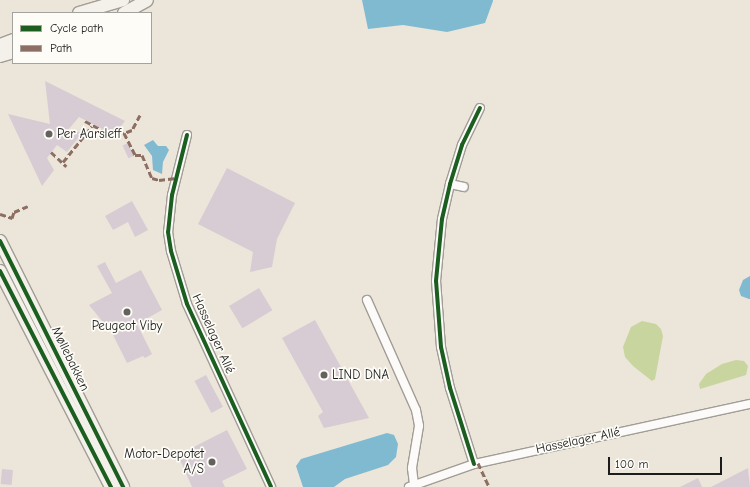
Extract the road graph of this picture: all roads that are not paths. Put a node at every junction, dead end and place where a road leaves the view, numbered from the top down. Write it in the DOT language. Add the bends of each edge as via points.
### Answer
graph roads {
  1 [pos="123,0"];
  2 [pos="127,0"];
  3 [pos="147,0"];
  4 [pos="82,12"];
  5 [pos="97,12"];
  6 [pos="126,12"];
  7 [pos="12,33"];
  8 [pos="0,38"];
  9 [pos="12,40"];
  10 [pos="0,45"];
  11 [pos="12,52"];
  12 [pos="0,56"];
  13 [pos="480,108"];
  14 [pos="187,135"];
  15 [pos="450,184"];
  16 [pos="464,187"];
  17 [pos="0,241"];
  18 [pos="0,271"];
  19 [pos="367,300"];
  20 [pos="750,404"];
  21 [pos="474,464"];
  22 [pos="411,486"];
  23 [pos="110,487"];
  24 [pos="123,487"];
  25 [pos="271,487"];
  1 -- 4 [label="main road"];
  2 -- 5 [label="main road"];
  3 -- 6 [label="main road"];
  7 -- 8 [label="main road"];
  9 -- 10 [label="main road"];
  11 -- 12 [label="main road"];
  13 -- 15 [label="street" via="462,145"];
  14 -- 25 [label="street, Hasselager Allé" via="172,195 168,232 171,251 187,304"];
  15 -- 16 [label="street"];
  15 -- 21 [label="street" via="438,247 436,309 450,388"];
  17 -- 24 [label="main road, Møllebakken"];
  18 -- 23 [label="main road, Møllebakken"];
  19 -- 22 [label="street" via="416,410 419,426"];
  20 -- 21 [label="street, Hasselager Allé"];
  21 -- 22 [label="street, Hasselager Allé"];
}
